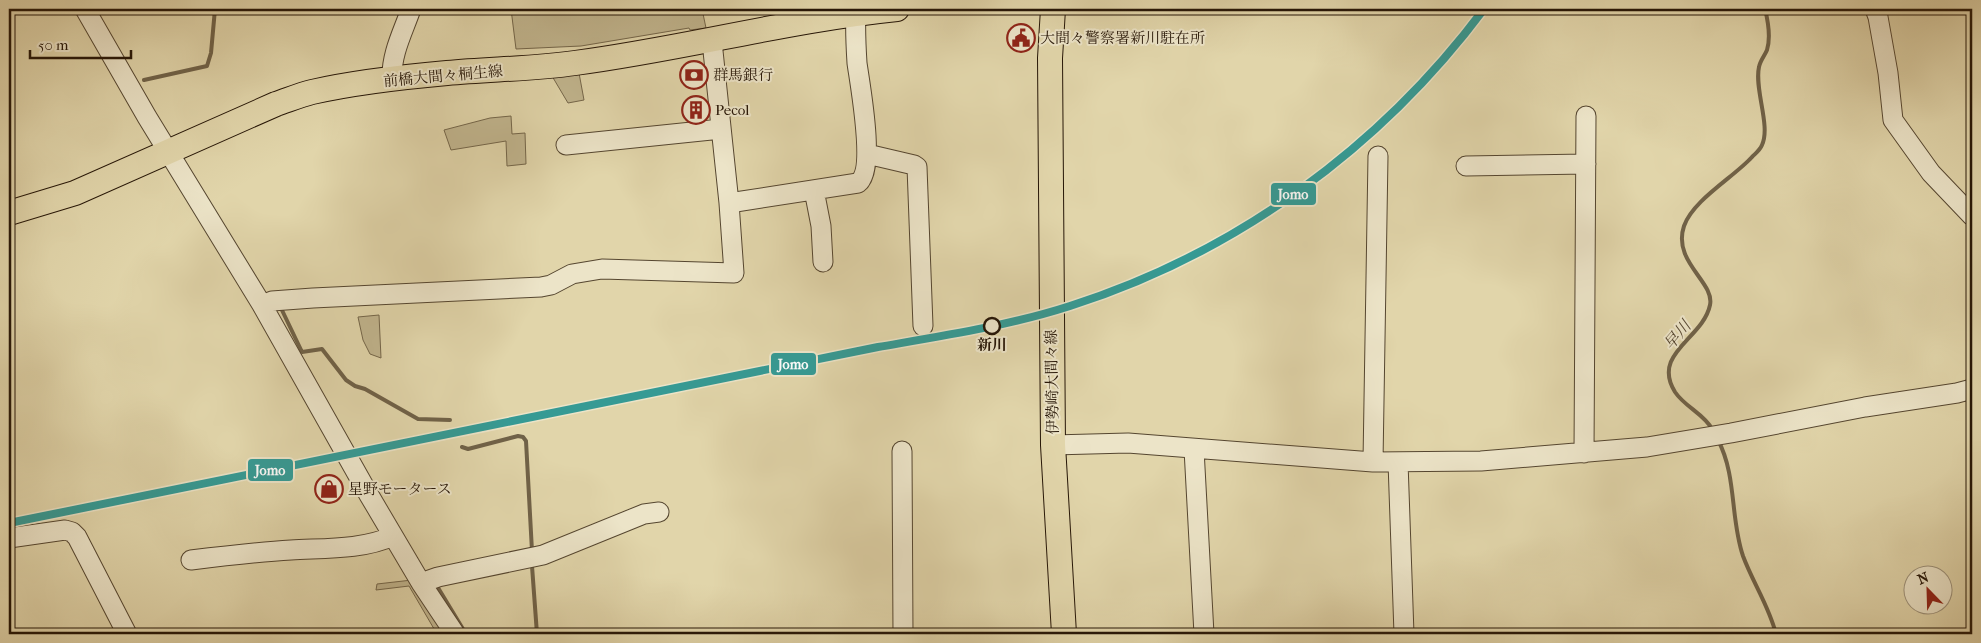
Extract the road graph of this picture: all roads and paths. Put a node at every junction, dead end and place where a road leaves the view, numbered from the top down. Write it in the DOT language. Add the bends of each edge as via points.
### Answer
graph roads {
  1 [pos="85,9"];
  2 [pos="411,9"];
  3 [pos="897,9"];
  4 [pos="1053,9"];
  5 [pos="1875,9"];
  6 [pos="856,13"];
  7 [pos="713,39"];
  8 [pos="392,79"];
  9 [pos="1586,116"];
  10 [pos="721,129"];
  11 [pos="566,145"];
  12 [pos="168,153"];
  13 [pos="867,154"];
  14 [pos="1378,156"];
  15 [pos="1586,164"];
  16 [pos="1466,166"];
  17 [pos="814,190"];
  18 [pos="729,203"];
  19 [pos="9,213"];
  20 [pos="1972,216"];
  21 [pos="823,262"];
  22 [pos="262,305"];
  23 [pos="923,326"];
  24 [pos="1972,389"];
  25 [pos="1053,445"];
  26 [pos="1194,449"];
  27 [pos="902,452"];
  28 [pos="1584,454"];
  29 [pos="1373,462"];
  30 [pos="1398,462"];
  31 [pos="659,512"];
  32 [pos="393,536"];
  33 [pos="9,538"];
  34 [pos="191,560"];
  35 [pos="421,583"];
  36 [pos="127,634"];
  37 [pos="455,634"];
  38 [pos="903,634"];
  39 [pos="1064,634"];
  40 [pos="1204,634"];
  41 [pos="1404,634"];
  1 -- 12 [label="street"];
  2 -- 8 [label="street" via="394,54"];
  3 -- 6 [label="main road, 前橋大間々桐生線"];
  4 -- 25 [label="main road, 伊勢崎大間々線" via="1050,58"];
  5 -- 20 [label="street" via="1888,73 1893,120 1931,173"];
  6 -- 7 [label="main road, 前橋大間々桐生線"];
  6 -- 13 [label="street" via="857,60"];
  7 -- 8 [label="main road, 前橋大間々桐生線" via="556,66"];
  7 -- 10 [label="street"];
  8 -- 12 [label="main road, 前橋大間々桐生線" via="310,92"];
  9 -- 15 [label="street"];
  10 -- 11 [label="street"];
  10 -- 18 [label="street"];
  12 -- 19 [label="main road, 前橋大間々桐生線" via="75,193"];
  12 -- 22 [label="street"];
  13 -- 17 [label="street" via="862,180"];
  13 -- 23 [label="street" via="917,167"];
  14 -- 29 [label="street"];
  15 -- 16 [label="street"];
  15 -- 28 [label="street"];
  17 -- 18 [label="street"];
  17 -- 21 [label="street"];
  18 -- 22 [label="street" via="734,273 602,270 572,274 541,287 313,298 272,301"];
  22 -- 32 [label="street"];
  24 -- 28 [label="street" via="1698,438"];
  25 -- 26 [label="street" via="1128,443"];
  25 -- 39 [label="main road, 伊勢崎大間々線"];
  26 -- 29 [label="street"];
  26 -- 40 [label="street"];
  27 -- 38 [label="street"];
  28 -- 30 [label="street" via="1481,461"];
  29 -- 30 [label="street"];
  30 -- 41 [label="street"];
  31 -- 35 [label="street" via="644,514 543,555"];
  32 -- 34 [label="street" via="353,546"];
  32 -- 35 [label="street"];
  33 -- 36 [label="street" via="66,530 72,532"];
  35 -- 37 [label="street"];
}
